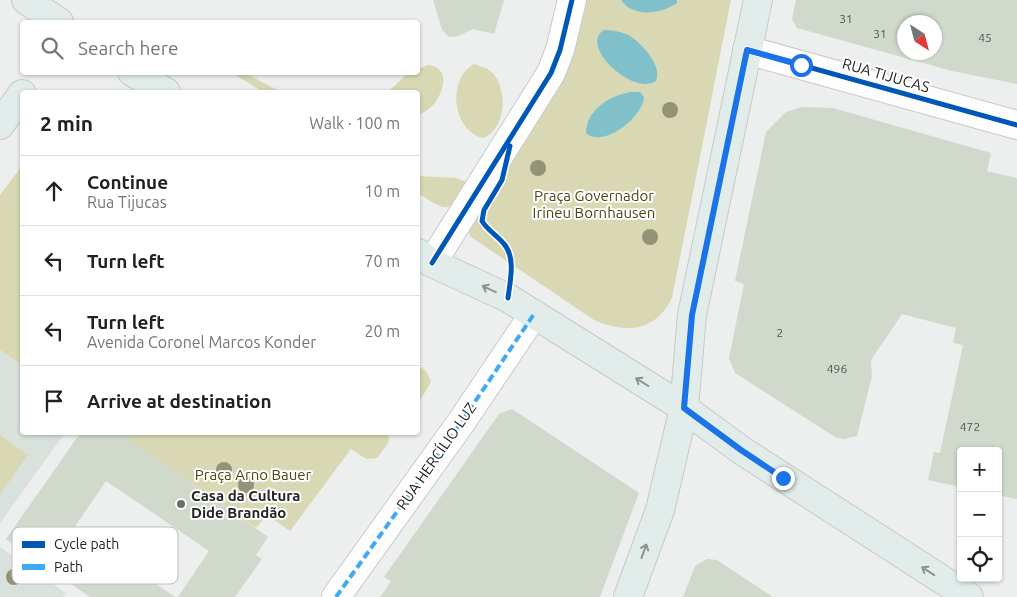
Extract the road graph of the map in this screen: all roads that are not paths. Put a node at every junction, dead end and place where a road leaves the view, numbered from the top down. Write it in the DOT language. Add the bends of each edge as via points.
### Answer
graph roads {
  1 [pos="26,0"];
  2 [pos="572,0"];
  3 [pos="758,0"];
  4 [pos="59,16"];
  5 [pos="747,50"];
  6 [pos="31,75"];
  7 [pos="137,75"];
  8 [pos="24,90"];
  9 [pos="163,90"];
  10 [pos="20,97"];
  11 [pos="0,125"];
  12 [pos="1017,125"];
  13 [pos="425,258"];
  14 [pos="534,314"];
  15 [pos="684,408"];
  16 [pos="336,597"];
  17 [pos="628,597"];
  18 [pos="970,597"];
  1 -- 4 [label="main road"];
  2 -- 13 [label="street" via="551,73"];
  3 -- 5 [label="main road"];
  5 -- 12 [label="street, RUA TIJUCAS"];
  5 -- 15 [label="main road" via="692,315"];
  6 -- 8 [label="main road"];
  7 -- 9 [label="main road"];
  10 -- 11 [label="main road"];
  14 -- 13 [label="main road, one-way"];
  15 -- 14 [label="main road, one-way"];
  14 -- 16 [label="street, RUA HERCÍLIO LUZ"];
  17 -- 15 [label="main road, one-way" via="660,510"];
  18 -- 15 [label="main road, one-way" via="741,450"];
}
